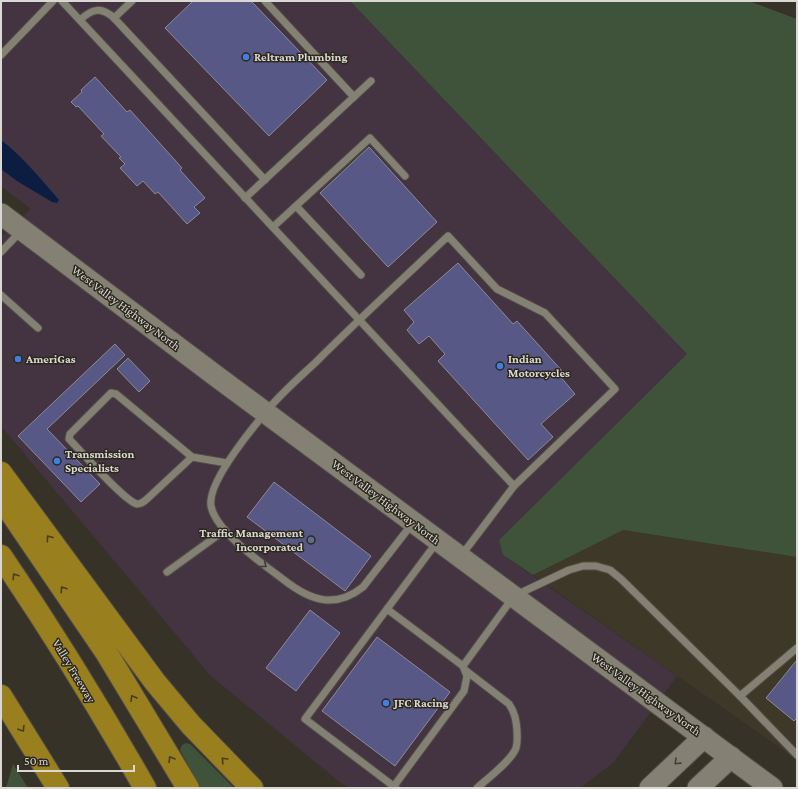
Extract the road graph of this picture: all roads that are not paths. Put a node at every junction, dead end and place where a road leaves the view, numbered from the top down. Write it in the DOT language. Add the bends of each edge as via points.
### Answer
graph roads {
  1 [pos="54,1"];
  2 [pos="62,1"];
  3 [pos="132,1"];
  4 [pos="265,1"];
  5 [pos="114,18"];
  6 [pos="80,20"];
  7 [pos="1,55"];
  8 [pos="371,81"];
  9 [pos="354,97"];
  10 [pos="405,176"];
  11 [pos="265,180"];
  12 [pos="245,198"];
  13 [pos="296,206"];
  14 [pos="1,214"];
  15 [pos="273,227"];
  16 [pos="22,230"];
  17 [pos="1,252"];
  18 [pos="361,275"];
  19 [pos="1,295"];
  20 [pos="359,320"];
  21 [pos="38,328"];
  22 [pos="265,412"];
  23 [pos="192,457"];
  24 [pos="227,463"];
  25 [pos="1,474"];
  26 [pos="514,486"];
  27 [pos="1,498"];
  28 [pos="413,522"];
  29 [pos="225,530"];
  30 [pos="438,540"];
  31 [pos="1,556"];
  32 [pos="460,557"];
  33 [pos="167,572"];
  34 [pos="514,596"];
  35 [pos="387,609"];
  36 [pos="797,648"];
  37 [pos="464,668"];
  38 [pos="1,696"];
  39 [pos="740,696"];
  40 [pos="704,737"];
  41 [pos="797,755"];
  42 [pos="731,757"];
  43 [pos="395,787"];
  44 [pos="58,788"];
  45 [pos="145,788"];
  46 [pos="188,788"];
  47 [pos="252,788"];
  48 [pos="477,788"];
  49 [pos="650,788"];
  50 [pos="698,788"];
  51 [pos="772,788"];
  1 -- 7 [label="lane"];
  2 -- 6 [label="lane"];
  3 -- 5 [label="lane"];
  4 -- 9 [label="lane"];
  5 -- 6 [label="lane" via="98,10 90,12"];
  5 -- 11 [label="lane"];
  6 -- 12 [label="lane"];
  8 -- 9 [label="lane"];
  9 -- 11 [label="lane"];
  10 -- 13 [label="lane" via="370,138"];
  11 -- 12 [label="lane"];
  12 -- 15 [label="lane"];
  13 -- 15 [label="lane"];
  13 -- 18 [label="lane"];
  14 -- 16 [label="main road, West Valley Highway North"];
  15 -- 20 [label="lane"];
  16 -- 17 [label="lane"];
  16 -- 22 [label="main road, West Valley Highway North"];
  19 -- 21 [label="lane"];
  20 -- 22 [label="lane"];
  20 -- 26 [label="lane"];
  20 -- 26 [label="lane" via="448,236 497,288 545,313 615,388"];
  22 -- 24 [label="lane"];
  22 -- 28 [label="main road, West Valley Highway North"];
  23 -- 23 [label="lane" via="140,504 115,487 69,439 70,434 111,393 116,394"];
  23 -- 24 [label="lane"];
  24 -- 29 [label="lane" via="211,498 213,513"];
  47 -- 25 [label="highway, one-way" via="191,725 155,682"];
  26 -- 32 [label="lane"];
  46 -- 27 [label="highway, one-way" via="106,652"];
  29 -- 28 [label="lane, one-way" via="249,553 294,588 310,596 335,601 342,600 364,587"];
  28 -- 30 [label="main road, West Valley Highway North"];
  29 -- 33 [label="lane"];
  30 -- 32 [label="main road, West Valley Highway North"];
  30 -- 35 [label="lane"];
  45 -- 31 [label="highway, Valley Freeway, one-way"];
  32 -- 34 [label="main road, West Valley Highway North"];
  34 -- 37 [label="lane"];
  34 -- 39 [label="lane" via="582,566 610,570"];
  34 -- 40 [label="main road, West Valley Highway North"];
  35 -- 37 [label="lane"];
  35 -- 43 [label="lane" via="305,719"];
  36 -- 39 [label="lane"];
  37 -- 43 [label="lane" via="464,691"];
  37 -- 48 [label="lane" via="509,704 516,717 516,750"];
  38 -- 44 [label="highway, one-way"];
  39 -- 41 [label="lane"];
  40 -- 42 [label="main road, West Valley Highway North"];
  40 -- 49 [label="main road, one-way"];
  42 -- 50 [label="main road"];
  42 -- 51 [label="main road, West Valley Highway North"];
}
